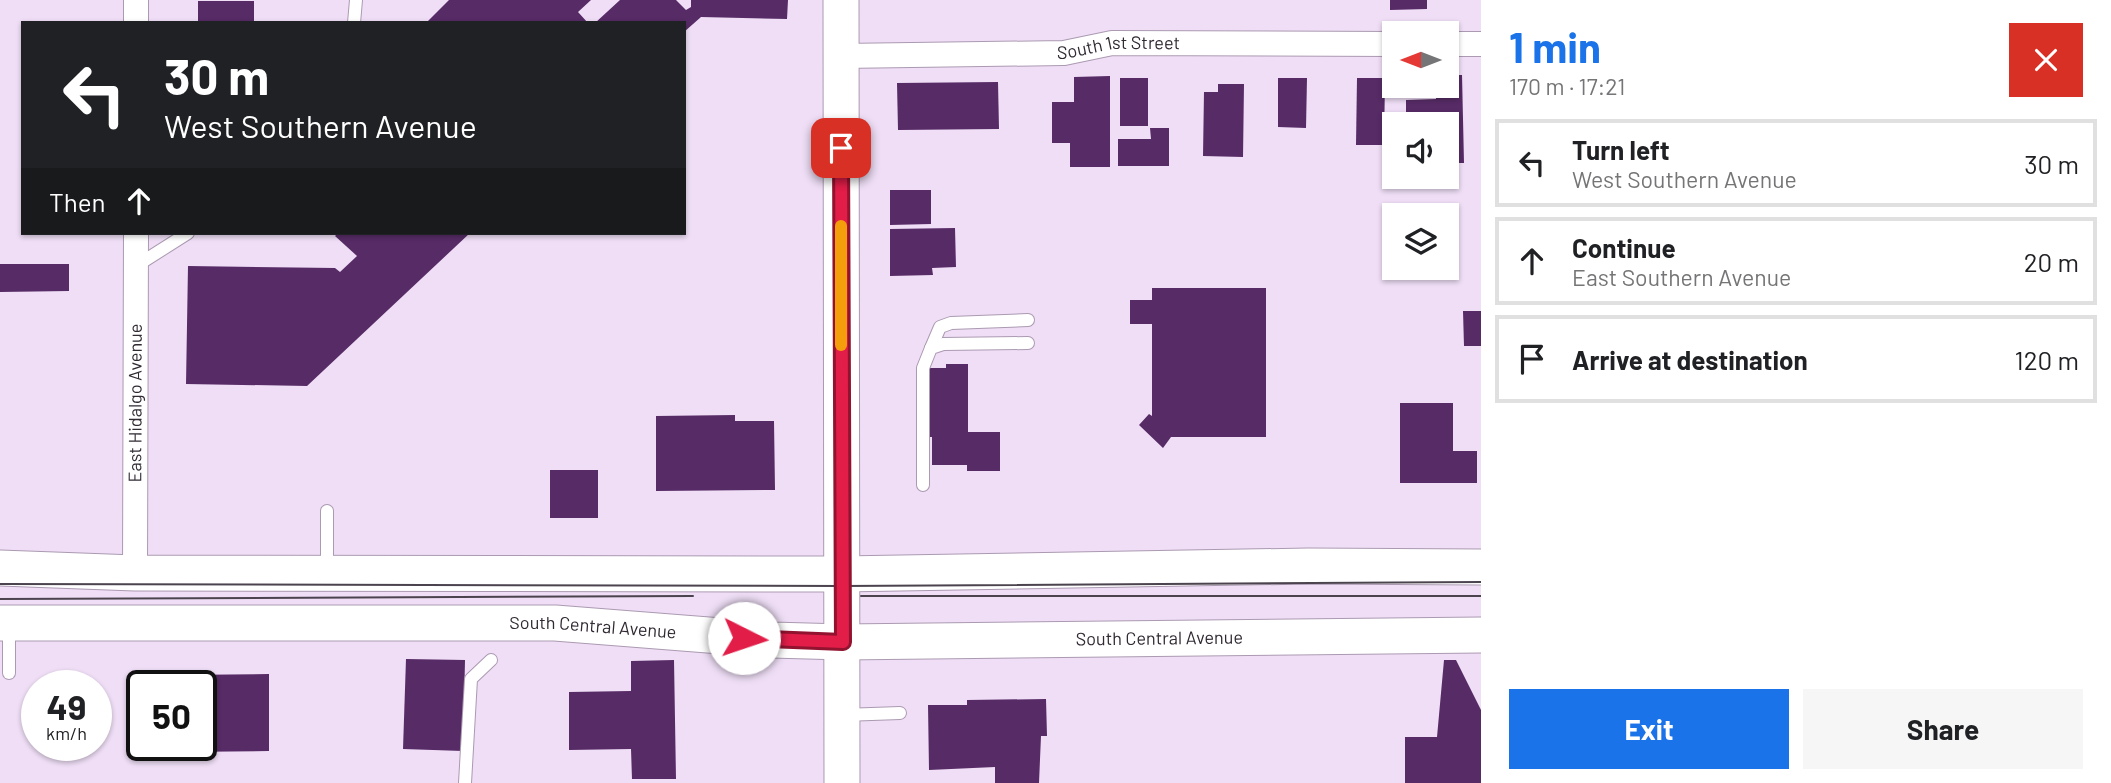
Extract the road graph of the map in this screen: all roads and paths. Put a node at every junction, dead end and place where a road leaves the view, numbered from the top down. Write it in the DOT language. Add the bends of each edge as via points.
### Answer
graph roads {
  1 [pos="136,0"];
  2 [pos="356,0"];
  3 [pos="841,0"];
  4 [pos="136,21"];
  5 [pos="354,21"];
  6 [pos="1382,44"];
  7 [pos="1460,44"];
  8 [pos="1481,44"];
  9 [pos="841,57"];
  10 [pos="136,235"];
  11 [pos="185,235"];
  12 [pos="136,267"];
  13 [pos="1028,320"];
  14 [pos="1028,343"];
  15 [pos="931,348"];
  16 [pos="923,485"];
  17 [pos="327,511"];
  18 [pos="1481,567"];
  19 [pos="0,568"];
  20 [pos="327,572"];
  21 [pos="135,573"];
  22 [pos="842,574"];
  23 [pos="5,623"];
  24 [pos="1481,635"];
  25 [pos="843,642"];
  26 [pos="491,660"];
  27 [pos="9,673"];
  28 [pos="900,713"];
  29 [pos="843,715"];
  30 [pos="465,783"];
  31 [pos="842,783"];
  1 -- 4 [label="street"];
  2 -- 5 [label="lane"];
  3 -- 9 [label="main road"];
  6 -- 9 [label="street, South 1st Street" via="1112,43 1063,53"];
  7 -- 8 [label="street"];
  9 -- 22 [label="main road"];
  10 -- 12 [label="street, East Hidalgo Avenue"];
  11 -- 12 [label="lane"];
  12 -- 21 [label="street, East Hidalgo Avenue"];
  13 -- 15 [label="lane" via="951,323 940,327"];
  14 -- 15 [label="lane"];
  15 -- 16 [label="lane" via="923,368"];
  17 -- 20 [label="lane"];
  18 -- 22 [label="main road"];
  19 -- 21 [label="main road"];
  20 -- 21 [label="main road"];
  20 -- 22 [label="main road"];
  22 -- 25 [label="main road"];
  23 -- 25 [label="main road, South Central Avenue" via="555,622"];
  23 -- 27 [label="lane"];
  24 -- 25 [label="main road, South Central Avenue"];
  25 -- 29 [label="main road"];
  26 -- 30 [label="lane" via="471,679"];
  28 -- 29 [label="lane"];
  29 -- 31 [label="main road"];
}
